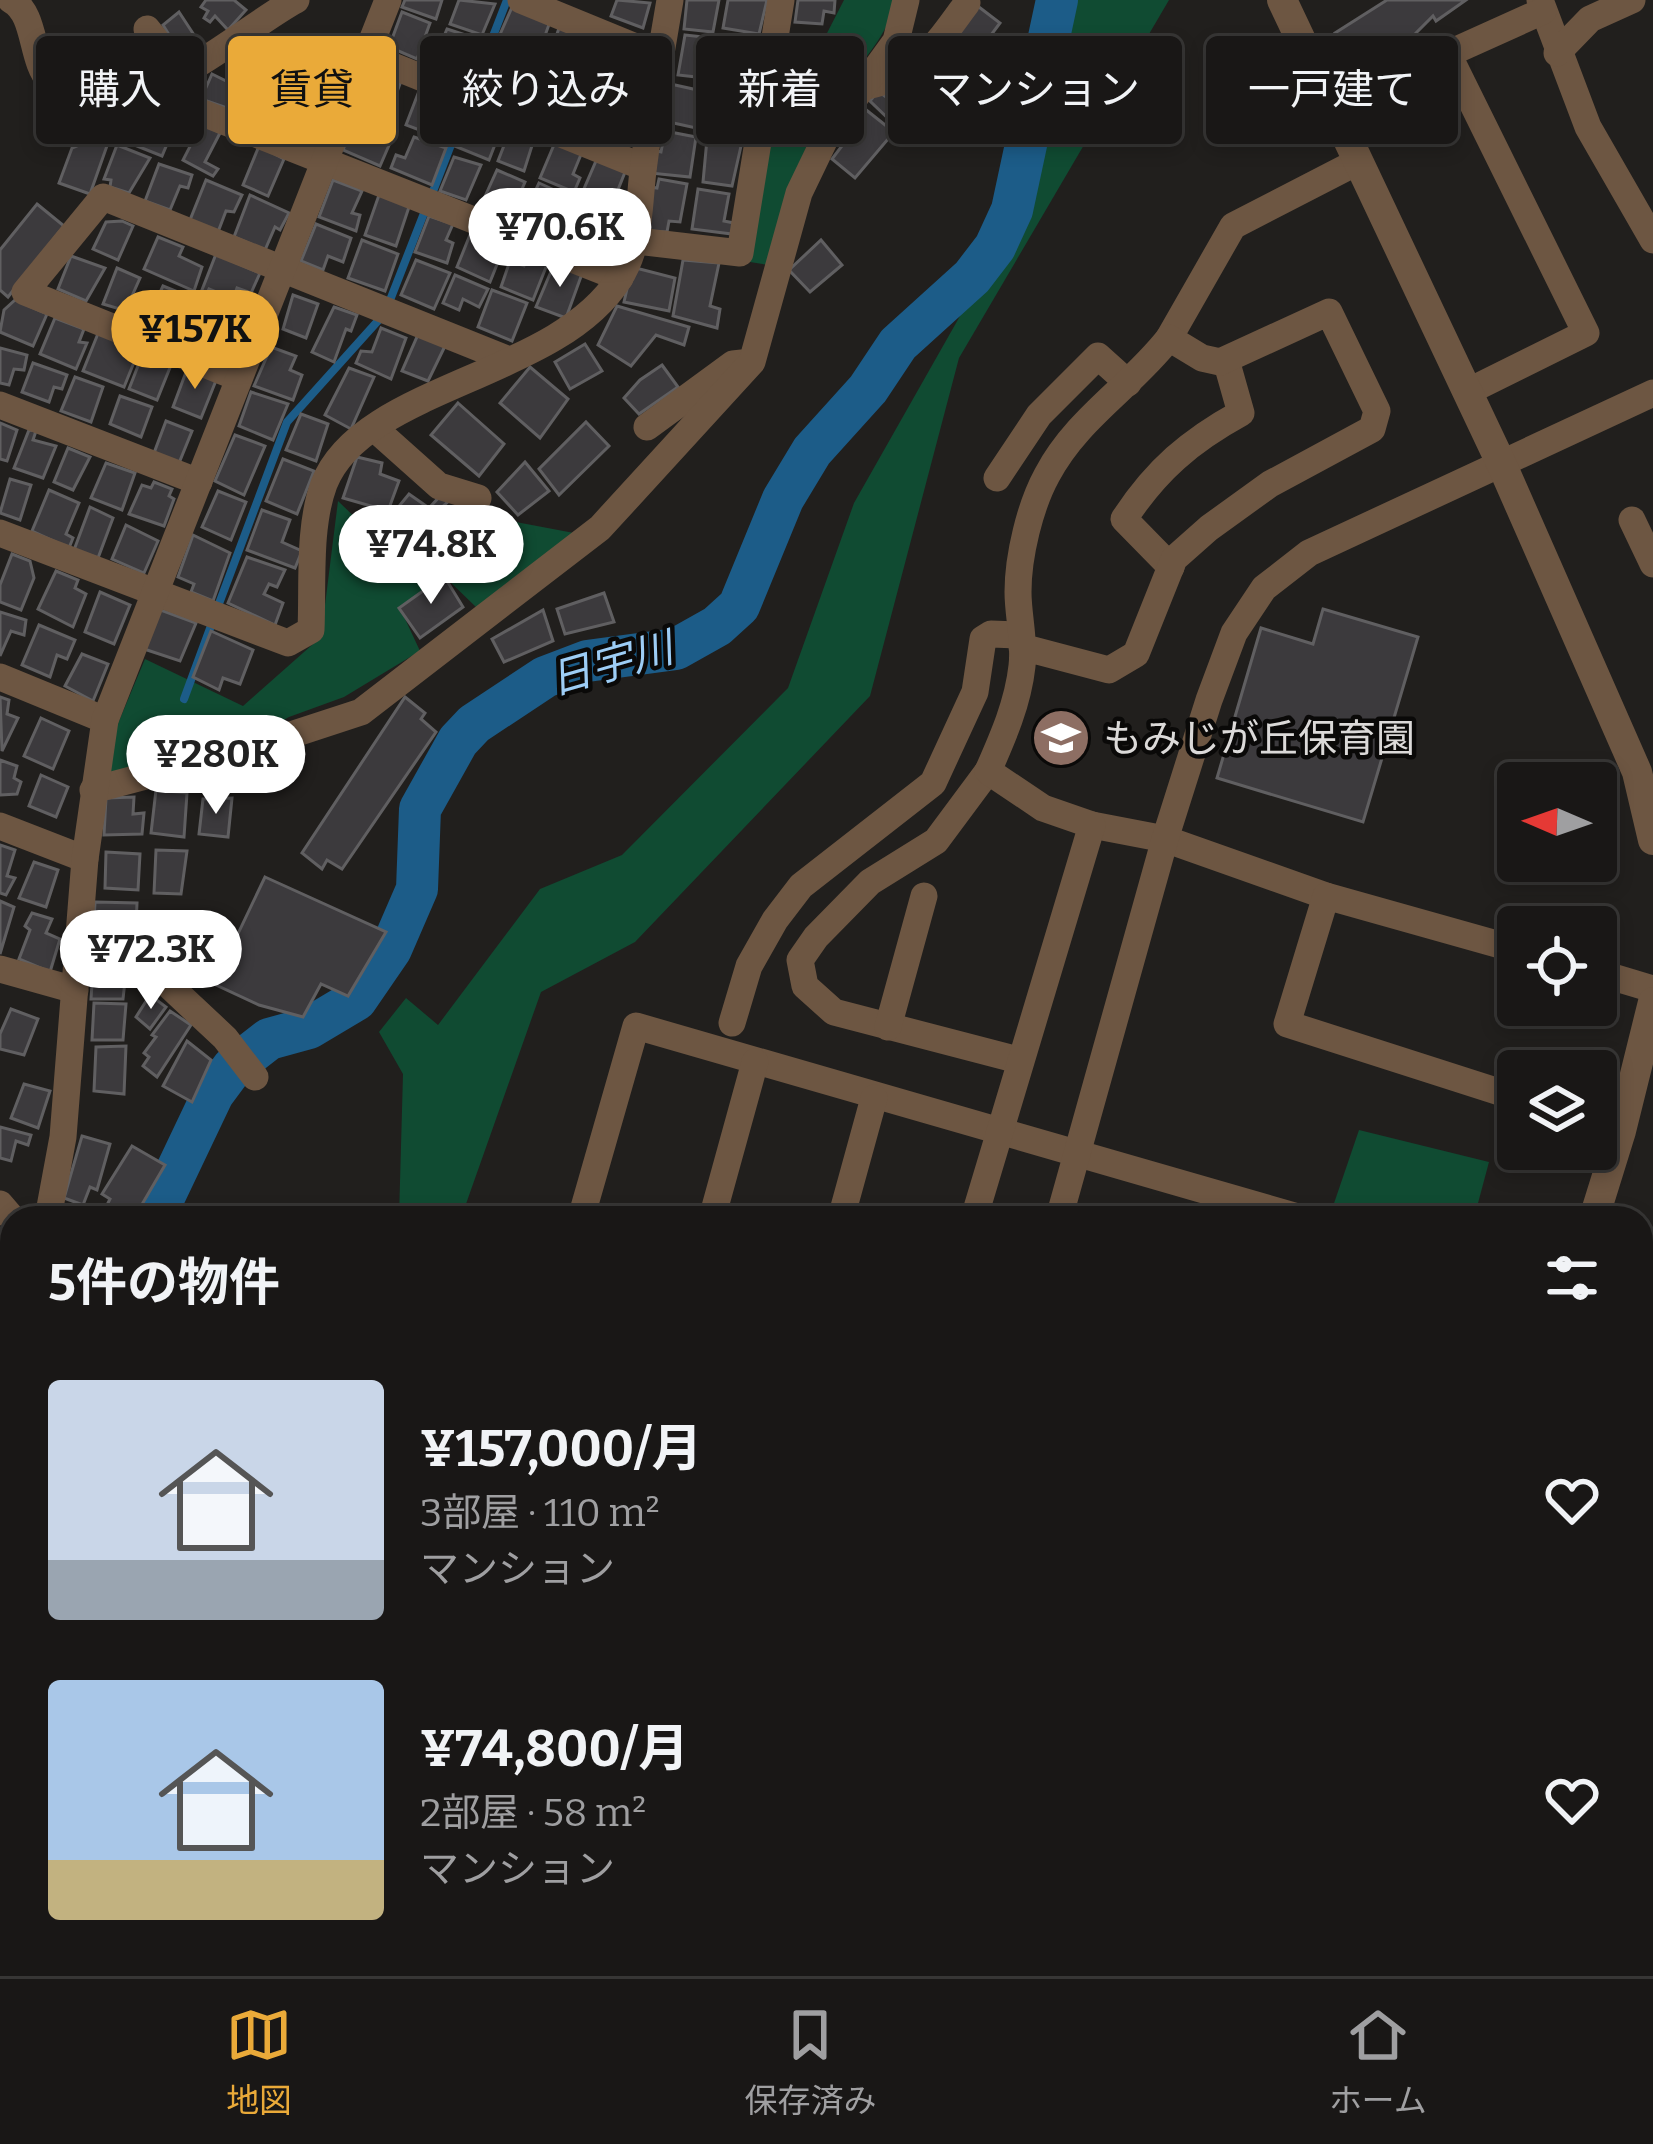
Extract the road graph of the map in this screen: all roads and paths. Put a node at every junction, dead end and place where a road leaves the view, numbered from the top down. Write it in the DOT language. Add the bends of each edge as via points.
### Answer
graph roads {
  1 [pos="11,0"];
  2 [pos="296,0"];
  3 [pos="388,0"];
  4 [pos="521,0"];
  5 [pos="670,0"];
  6 [pos="781,0"];
  7 [pos="906,0"];
  8 [pos="1282,0"];
  9 [pos="1632,0"];
  10 [pos="967,4"];
  11 [pos="1542,5"];
  12 [pos="147,28"];
  13 [pos="153,36"];
  14 [pos="375,36"];
  15 [pos="609,36"];
  16 [pos="664,36"];
  17 [pos="1299,36"];
  18 [pos="1458,49"];
  19 [pos="1557,52"];
  20 [pos="36,56"];
  21 [pos="204,60"];
  22 [pos="396,67"];
  23 [pos="1458,74"];
  24 [pos="867,86"];
  25 [pos="204,114"];
  26 [pos="333,144"];
  27 [pos="647,144"];
  28 [pos="1350,144"];
  29 [pos="1358,161"];
  30 [pos="325,164"];
  31 [pos="643,167"];
  32 [pos="1653,240"];
  33 [pos="637,241"];
  34 [pos="283,266"];
  35 [pos="620,278"];
  36 [pos="1169,338"];
  37 [pos="509,360"];
  38 [pos="1226,360"];
  39 [pos="752,362"];
  40 [pos="239,378"];
  41 [pos="1129,383"];
  42 [pos="1467,392"];
  43 [pos="1653,393"];
  44 [pos="0,405"];
  45 [pos="647,427"];
  46 [pos="374,428"];
  47 [pos="1502,465"];
  48 [pos="998,478"];
  49 [pos="199,482"];
  50 [pos="478,498"];
  51 [pos="1632,520"];
  52 [pos="0,533"];
  53 [pos="1653,564"];
  54 [pos="1171,567"];
  55 [pos="153,593"];
  56 [pos="1022,641"];
  57 [pos="0,677"];
  58 [pos="105,720"];
  59 [pos="988,771"];
  60 [pos="93,790"];
  61 [pos="915,800"];
  62 [pos="1092,825"];
  63 [pos="0,826"];
  64 [pos="943,831"];
  65 [pos="1166,839"];
  66 [pos="1653,840"];
  67 [pos="85,859"];
  68 [pos="924,896"];
  69 [pos="1326,896"];
  70 [pos="763,941"];
  71 [pos="1497,944"];
  72 [pos="78,958"];
  73 [pos="800,960"];
  74 [pos="0,969"];
  75 [pos="1617,978"];
  76 [pos="1653,988"];
  77 [pos="75,990"];
  78 [pos="1653,1002"];
  79 [pos="732,1023"];
  80 [pos="888,1027"];
  81 [pos="1018,1060"];
  82 [pos="755,1062"];
  83 [pos="255,1077"];
  84 [pos="1497,1091"];
  85 [pos="874,1098"];
  86 [pos="1617,1104"];
  87 [pos="999,1131"];
  88 [pos="1077,1154"];
  89 [pos="1602,1170"];
  90 [pos="1207,1204"];
  91 [pos="50,1206"];
  92 [pos="584,1206"];
  93 [pos="715,1206"];
  94 [pos="844,1206"];
  95 [pos="977,1206"];
  96 [pos="1062,1206"];
  97 [pos="1596,1206"];
  1 -- 20 [label="street"];
  2 -- 21 [label="street"];
  3 -- 14 [label="street"];
  4 -- 15 [label="street"];
  5 -- 16 [label="street"];
  6 -- 33 [label="street" via="740,254"];
  7 -- 24 [label="street" via="896,41"];
  8 -- 17 [label="street"];
  9 -- 19 [label="street" via="1590,19"];
  10 -- 24 [label="street" via="933,50 894,81"];
  11 -- 18 [label="street"];
  11 -- 19 [label="street"];
  12 -- 13 [label="street"];
  19 -- 32 [label="street" via="1588,127"];
  22 -- 31 [label="street"];
  23 -- 42 [label="street" via="1586,333"];
  24 -- 39 [label="street" via="825,139 799,193"];
  25 -- 30 [label="street"];
  26 -- 30 [label="street"];
  27 -- 31 [label="street"];
  28 -- 29 [label="street"];
  29 -- 36 [label="street" via="1233,226"];
  29 -- 42 [label="street"];
  30 -- 34 [label="street"];
  30 -- 35 [label="street"];
  31 -- 33 [label="street"];
  33 -- 35 [label="street"];
  34 -- 37 [label="street"];
  34 -- 40 [label="street"];
  34 -- 40 [label="street" via="103,197 25,292"];
  35 -- 37 [label="street" via="587,319"];
  36 -- 38 [label="street" via="1202,358"];
  36 -- 41 [label="street"];
  37 -- 46 [label="street"];
  38 -- 54 [label="street" via="1241,413 1175,455 1124,518"];
  38 -- 54 [label="street" via="1329,312 1377,411 1372,429 1270,484"];
  39 -- 45 [label="street" via="733,364"];
  39 -- 60 [label="street" via="599,528 361,712"];
  40 -- 49 [label="street"];
  41 -- 48 [label="street" via="1098,356 1039,415"];
  41 -- 56 [label="street" via="1087,416 1045,477 1022,559"];
  42 -- 47 [label="street"];
  43 -- 47 [label="street"];
  44 -- 49 [label="street"];
  46 -- 50 [label="street" via="439,486"];
  46 -- 55 [label="street" via="350,443 325,482 310,630 288,643"];
  47 -- 65 [label="street" via="1309,553 1264,588 1234,634"];
  47 -- 66 [label="street" via="1637,772"];
  49 -- 55 [label="street"];
  51 -- 53 [label="street"];
  52 -- 55 [label="street"];
  54 -- 56 [label="street" via="1136,654 1109,670"];
  55 -- 58 [label="street"];
  56 -- 59 [label="street" via="1018,695"];
  56 -- 61 [label="street" via="983,639 967,712 933,783"];
  57 -- 58 [label="street"];
  58 -- 60 [label="street"];
  59 -- 62 [label="street" via="1042,808"];
  59 -- 64 [label="street"];
  60 -- 67 [label="street"];
  61 -- 64 [label="street"];
  61 -- 70 [label="street" via="802,886"];
  62 -- 65 [label="street"];
  62 -- 81 [label="street"];
  63 -- 67 [label="street"];
  64 -- 73 [label="street" via="870,882"];
  65 -- 69 [label="street"];
  65 -- 88 [label="street"];
  67 -- 72 [label="street"];
  68 -- 80 [label="street"];
  69 -- 71 [label="street"];
  69 -- 84 [label="street" via="1287,1024"];
  70 -- 73 [label="street"];
  70 -- 79 [label="street"];
  72 -- 77 [label="street"];
  72 -- 83 [label="street" via="145,963 225,1037"];
  73 -- 80 [label="street" via="805,986 834,1012"];
  74 -- 77 [label="street"];
  75 -- 76 [label="street"];
  77 -- 91 [label="street"];
  78 -- 86 [label="street"];
  80 -- 81 [label="street"];
  81 -- 87 [label="street"];
  82 -- 85 [label="street"];
  82 -- 92 [label="street" via="636,1026"];
  82 -- 93 [label="street"];
  85 -- 87 [label="street"];
  85 -- 94 [label="street"];
  87 -- 88 [label="street"];
  87 -- 95 [label="street"];
  88 -- 90 [label="street"];
  88 -- 96 [label="street"];
  89 -- 97 [label="street"];
}
